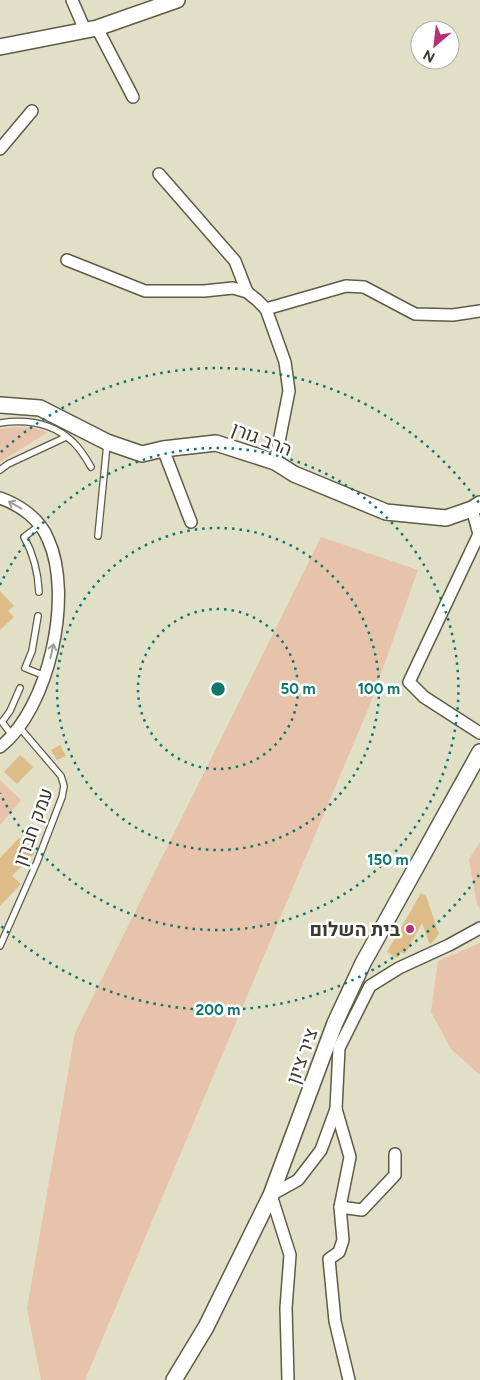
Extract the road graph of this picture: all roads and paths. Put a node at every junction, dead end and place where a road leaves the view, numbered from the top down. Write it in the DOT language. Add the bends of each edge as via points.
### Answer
graph roads {
  1 [pos="72,0"];
  2 [pos="177,0"];
  3 [pos="91,29"];
  4 [pos="0,47"];
  5 [pos="133,96"];
  6 [pos="32,111"];
  7 [pos="0,149"];
  8 [pos="159,174"];
  9 [pos="68,260"];
  10 [pos="247,292"];
  11 [pos="266,310"];
  12 [pos="480,311"];
  13 [pos="0,405"];
  14 [pos="0,423"];
  15 [pos="66,437"];
  16 [pos="107,442"];
  17 [pos="163,449"];
  18 [pos="275,462"];
  19 [pos="91,467"];
  20 [pos="0,470"];
  21 [pos="0,498"];
  22 [pos="476,506"];
  23 [pos="191,522"];
  24 [pos="40,525"];
  25 [pos="98,536"];
  26 [pos="39,592"];
  27 [pos="38,616"];
  28 [pos="44,676"];
  29 [pos="20,688"];
  30 [pos="16,732"];
  31 [pos="480,733"];
  32 [pos="0,747"];
  33 [pos="480,752"];
  34 [pos="480,928"];
  35 [pos="0,946"];
  36 [pos="336,1109"];
  37 [pos="395,1154"];
  38 [pos="271,1196"];
  39 [pos="340,1207"];
  40 [pos="174,1380"];
  41 [pos="288,1380"];
  42 [pos="350,1380"];
  1 -- 3 [label="street"];
  2 -- 3 [label="street"];
  3 -- 4 [label="street"];
  3 -- 5 [label="street"];
  6 -- 7 [label="street"];
  8 -- 10 [label="street" via="235,261"];
  9 -- 10 [label="street" via="145,291 233,288"];
  10 -- 11 [label="street"];
  11 -- 12 [label="street" via="346,286 364,286 415,314 453,315"];
  11 -- 18 [label="street" via="284,362 289,391"];
  13 -- 16 [label="street, הרב גורן" via="40,408"];
  14 -- 15 [label="lane" via="35,422"];
  15 -- 19 [label="lane" via="76,445"];
  15 -- 20 [label="lane"];
  16 -- 17 [label="street, הרב גורן" via="142,454"];
  16 -- 25 [label="lane"];
  17 -- 18 [label="street, הרב גורן" via="216,443"];
  17 -- 23 [label="street"];
  18 -- 22 [label="street, הרב גורן" via="294,474 386,512 446,518"];
  24 -- 21 [label="street, one-way" via="18,506"];
  22 -- 31 [label="street" via="479,534 409,682 424,697"];
  24 -- 26 [label="lane" via="24,537 35,560"];
  28 -- 24 [label="street, one-way" via="55,639 58,580 52,550"];
  27 -- 28 [label="lane" via="32,651 25,668"];
  28 -- 30 [label="street" via="40,690"];
  29 -- 30 [label="lane" via="2,722"];
  30 -- 32 [label="street"];
  30 -- 35 [label="lane, עמק חברון" via="61,776 64,786 37,862"];
  33 -- 38 [label="street, ציר ציון" via="363,963 335,1024"];
  34 -- 36 [label="street" via="370,986 339,1048"];
  36 -- 38 [label="street" via="321,1150 298,1180"];
  36 -- 39 [label="street" via="350,1157"];
  37 -- 39 [label="street" via="395,1175 362,1210"];
  38 -- 40 [label="street, ציר ציון" via="206,1327"];
  38 -- 41 [label="street" via="290,1254 286,1308"];
  39 -- 42 [label="street" via="343,1240 339,1252 329,1259 335,1321"];
}
